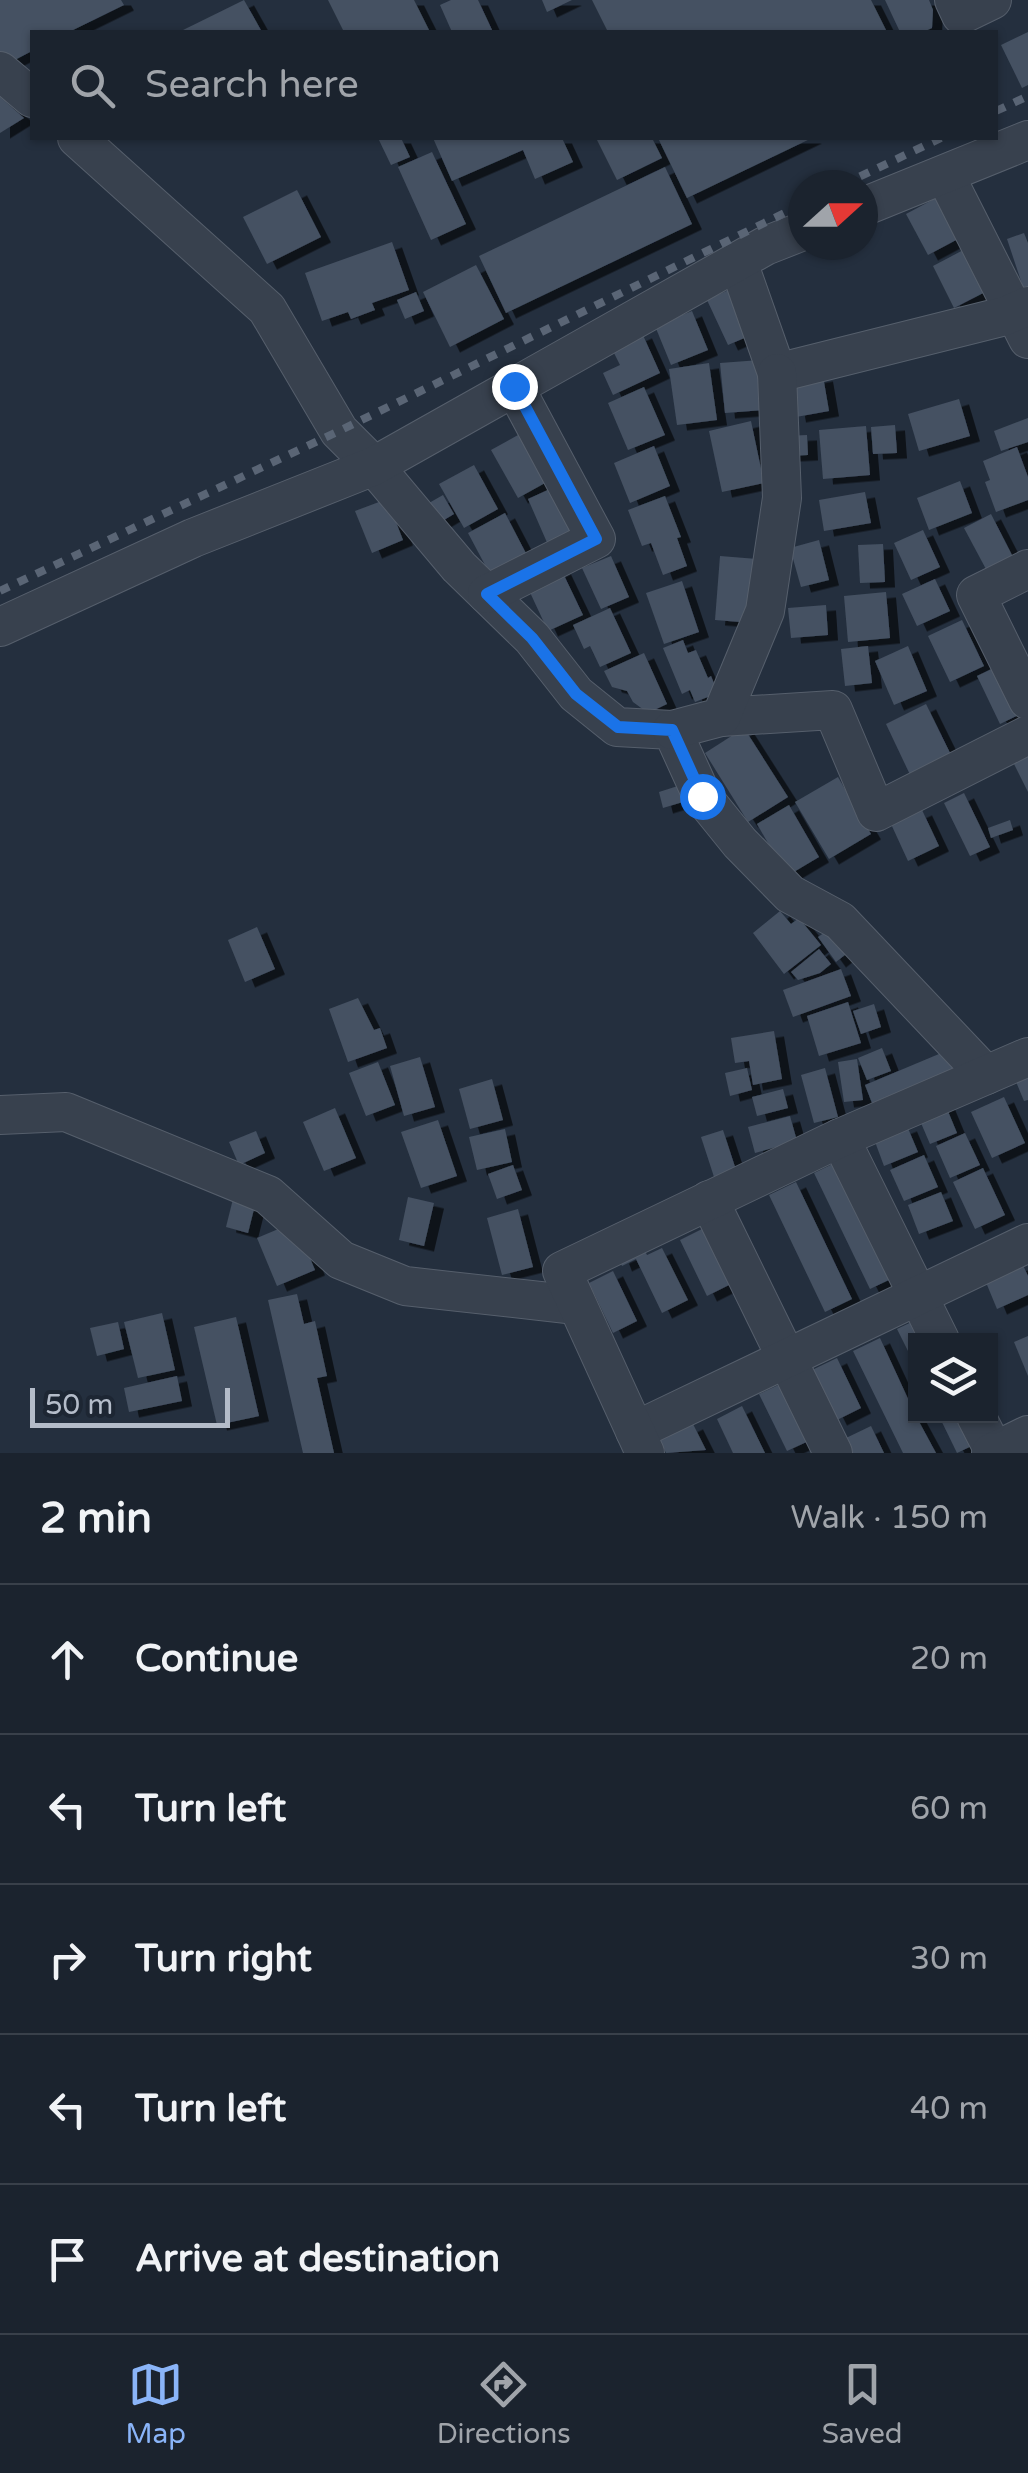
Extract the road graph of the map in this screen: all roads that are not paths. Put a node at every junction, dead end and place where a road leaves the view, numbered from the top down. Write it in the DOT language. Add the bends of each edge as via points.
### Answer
graph roads {
  1 [pos="954,0"];
  2 [pos="992,0"];
  3 [pos="0,71"];
  4 [pos="30,96"];
  5 [pos="79,140"];
  6 [pos="1028,140"];
  7 [pos="945,175"];
  8 [pos="878,201"];
  9 [pos="788,238"];
  10 [pos="738,262"];
  11 [pos="1024,319"];
  12 [pos="777,373"];
  13 [pos="514,386"];
  14 [pos="374,466"];
  15 [pos="1028,569"];
  16 [pos="487,594"];
  17 [pos="0,626"];
  18 [pos="1028,700"];
  19 [pos="721,717"];
  20 [pos="672,730"];
  21 [pos="1028,735"];
  22 [pos="1028,1057"];
  23 [pos="986,1074"];
  24 [pos="0,1115"];
  25 [pos="840,1138"];
  26 [pos="710,1200"];
  27 [pos="1028,1242"];
  28 [pos="918,1295"];
  29 [pos="576,1304"];
  30 [pos="937,1333"];
  31 [pos="786,1358"];
  32 [pos="979,1423"];
  33 [pos="1028,1435"];
  34 [pos="640,1442"];
  35 [pos="833,1453"];
  36 [pos="993,1453"];
  1 -- 2 [label="street" via="961,15"];
  3 -- 4 [label="street"];
  5 -- 14 [label="street" via="267,309 340,431"];
  6 -- 7 [label="street"];
  7 -- 8 [label="street"];
  7 -- 11 [label="street"];
  9 -- 10 [label="street"];
  10 -- 12 [label="street"];
  10 -- 13 [label="street"];
  11 -- 12 [label="street"];
  12 -- 19 [label="street" via="782,498 766,610"];
  13 -- 14 [label="street"];
  13 -- 16 [label="street" via="596,539"];
  14 -- 16 [label="street"];
  14 -- 17 [label="street"];
  15 -- 18 [label="street" via="976,595"];
  16 -- 20 [label="street" via="576,694 618,727"];
  19 -- 20 [label="street"];
  19 -- 21 [label="street" via="834,710 876,812"];
  20 -- 23 [label="street" via="702,796 740,843 790,894 840,922"];
  22 -- 23 [label="street"];
  23 -- 25 [label="street"];
  24 -- 29 [label="street" via="66,1112 268,1194 340,1260 405,1286"];
  25 -- 26 [label="street"];
  25 -- 28 [label="street"];
  26 -- 29 [label="street" via="562,1271"];
  26 -- 31 [label="street"];
  27 -- 28 [label="street"];
  28 -- 30 [label="street"];
  28 -- 31 [label="street"];
  29 -- 34 [label="street"];
  31 -- 34 [label="street"];
  31 -- 35 [label="street"];
  32 -- 36 [label="street"];
  33 -- 36 [label="street"];
}
